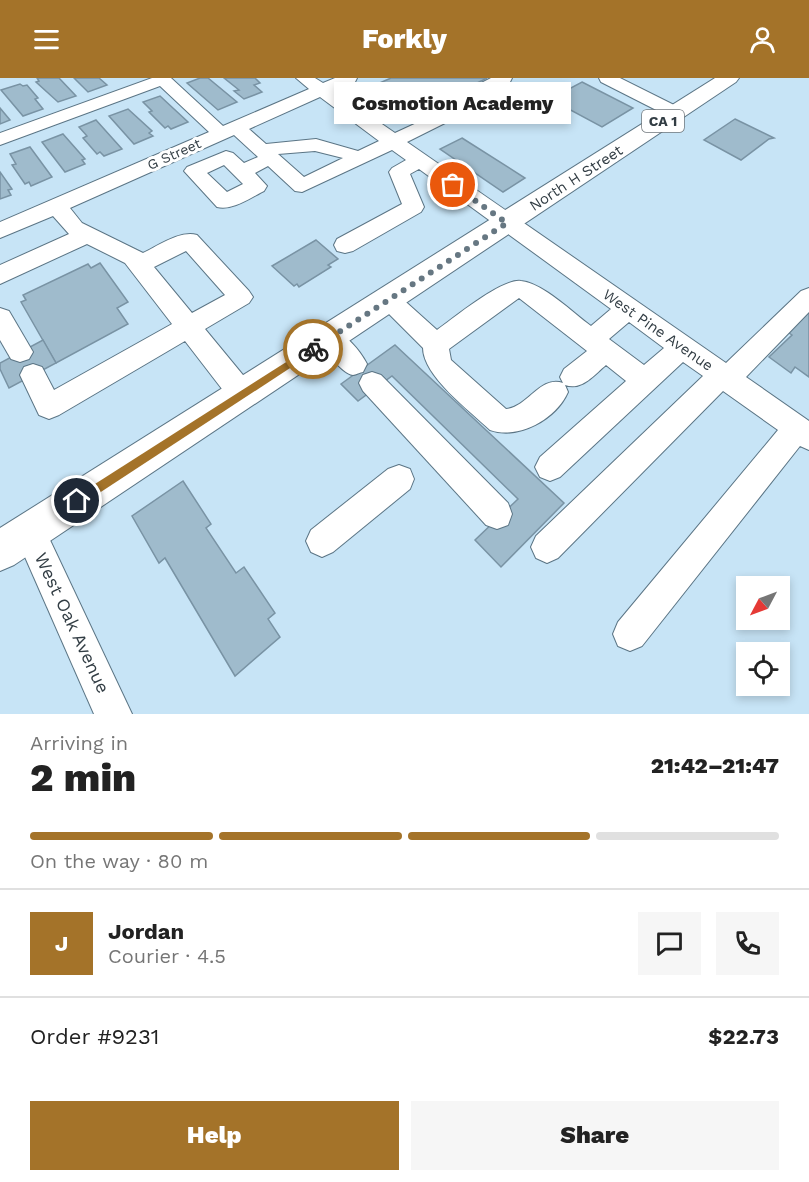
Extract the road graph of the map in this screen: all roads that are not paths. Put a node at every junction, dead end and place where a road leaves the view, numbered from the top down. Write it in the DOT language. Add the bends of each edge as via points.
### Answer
graph roads {
  1 [pos="304,78"];
  2 [pos="349,78"];
  3 [pos="504,78"];
  4 [pos="607,78"];
  5 [pos="729,78"];
  6 [pos="162,79"];
  7 [pos="320,90"];
  8 [pos="676,113"];
  9 [pos="228,131"];
  10 [pos="0,139"];
  11 [pos="393,142"];
  12 [pos="265,154"];
  13 [pos="358,157"];
  14 [pos="420,161"];
  15 [pos="242,172"];
  16 [pos="57,206"];
  17 [pos="507,223"];
  18 [pos="0,231"];
  19 [pos="87,235"];
  20 [pos="345,245"];
  21 [pos="138,265"];
  22 [pos="0,275"];
  23 [pos="809,297"];
  24 [pos="389,300"];
  25 [pos="628,309"];
  26 [pos="0,318"];
  27 [pos="189,327"];
  28 [pos="330,338"];
  29 [pos="436,344"];
  30 [pos="598,346"];
  31 [pos="682,347"];
  32 [pos="20,352"];
  33 [pos="33,375"];
  34 [pos="724,377"];
  35 [pos="645,381"];
  36 [pos="242,394"];
  37 [pos="803,433"];
  38 [pos="550,467"];
  39 [pos="399,479"];
  40 [pos="497,514"];
  41 [pos="15,541"];
  42 [pos="321,541"];
  43 [pos="547,547"];
  44 [pos="630,634"];
  45 [pos="113,714"];
  1 -- 7 [label="street, West Pine Avenue"];
  2 -- 7 [label="street, G Street"];
  3 -- 11 [label="street" via="440,111 447,115"];
  4 -- 8 [label="street"];
  5 -- 8 [label="highway, North H Street / CA 1"];
  6 -- 9 [label="street"];
  6 -- 10 [label="street"];
  7 -- 9 [label="street, G Street"];
  7 -- 11 [label="street, West Pine Avenue"];
  8 -- 17 [label="highway, North H Street / CA 1"];
  9 -- 12 [label="street"];
  9 -- 16 [label="street, G Street"];
  11 -- 13 [label="street"];
  11 -- 14 [label="street, West Pine Avenue"];
  12 -- 13 [label="street" via="316,145"];
  12 -- 13 [label="street" via="302,186"];
  12 -- 15 [label="street"];
  14 -- 17 [label="street, West Pine Avenue"];
  14 -- 20 [label="street" via="399,172 414,207"];
  16 -- 18 [label="street, G Street"];
  16 -- 19 [label="street" via="74,228"];
  17 -- 24 [label="highway, North H Street / CA 1"];
  17 -- 25 [label="street, West Pine Avenue"];
  19 -- 21 [label="street" via="133,257"];
  19 -- 22 [label="street"];
  21 -- 27 [label="street"];
  21 -- 27 [label="street" via="189,240 241,297"];
  23 -- 34 [label="street"];
  24 -- 28 [label="highway, North H Street / CA 1"];
  24 -- 29 [label="street"];
  25 -- 30 [label="street"];
  25 -- 31 [label="street, West Pine Avenue"];
  26 -- 32 [label="street"];
  27 -- 33 [label="street" via="49,407"];
  27 -- 36 [label="street"];
  28 -- 36 [label="highway, North H Street / CA 1"];
  28 -- 40 [label="street"];
  29 -- 30 [label="street" via="519,289"];
  29 -- 30 [label="street" via="442,367 500,421 513,423 564,385"];
  30 -- 35 [label="street"];
  31 -- 34 [label="street, West Pine Avenue"];
  31 -- 35 [label="street"];
  34 -- 37 [label="street, West Pine Avenue"];
  34 -- 43 [label="street"];
  35 -- 38 [label="street"];
  36 -- 41 [label="highway, North H Street / CA 1"];
  37 -- 44 [label="street"];
  39 -- 42 [label="street"];
  41 -- 45 [label="street, West Oak Avenue"];
}
